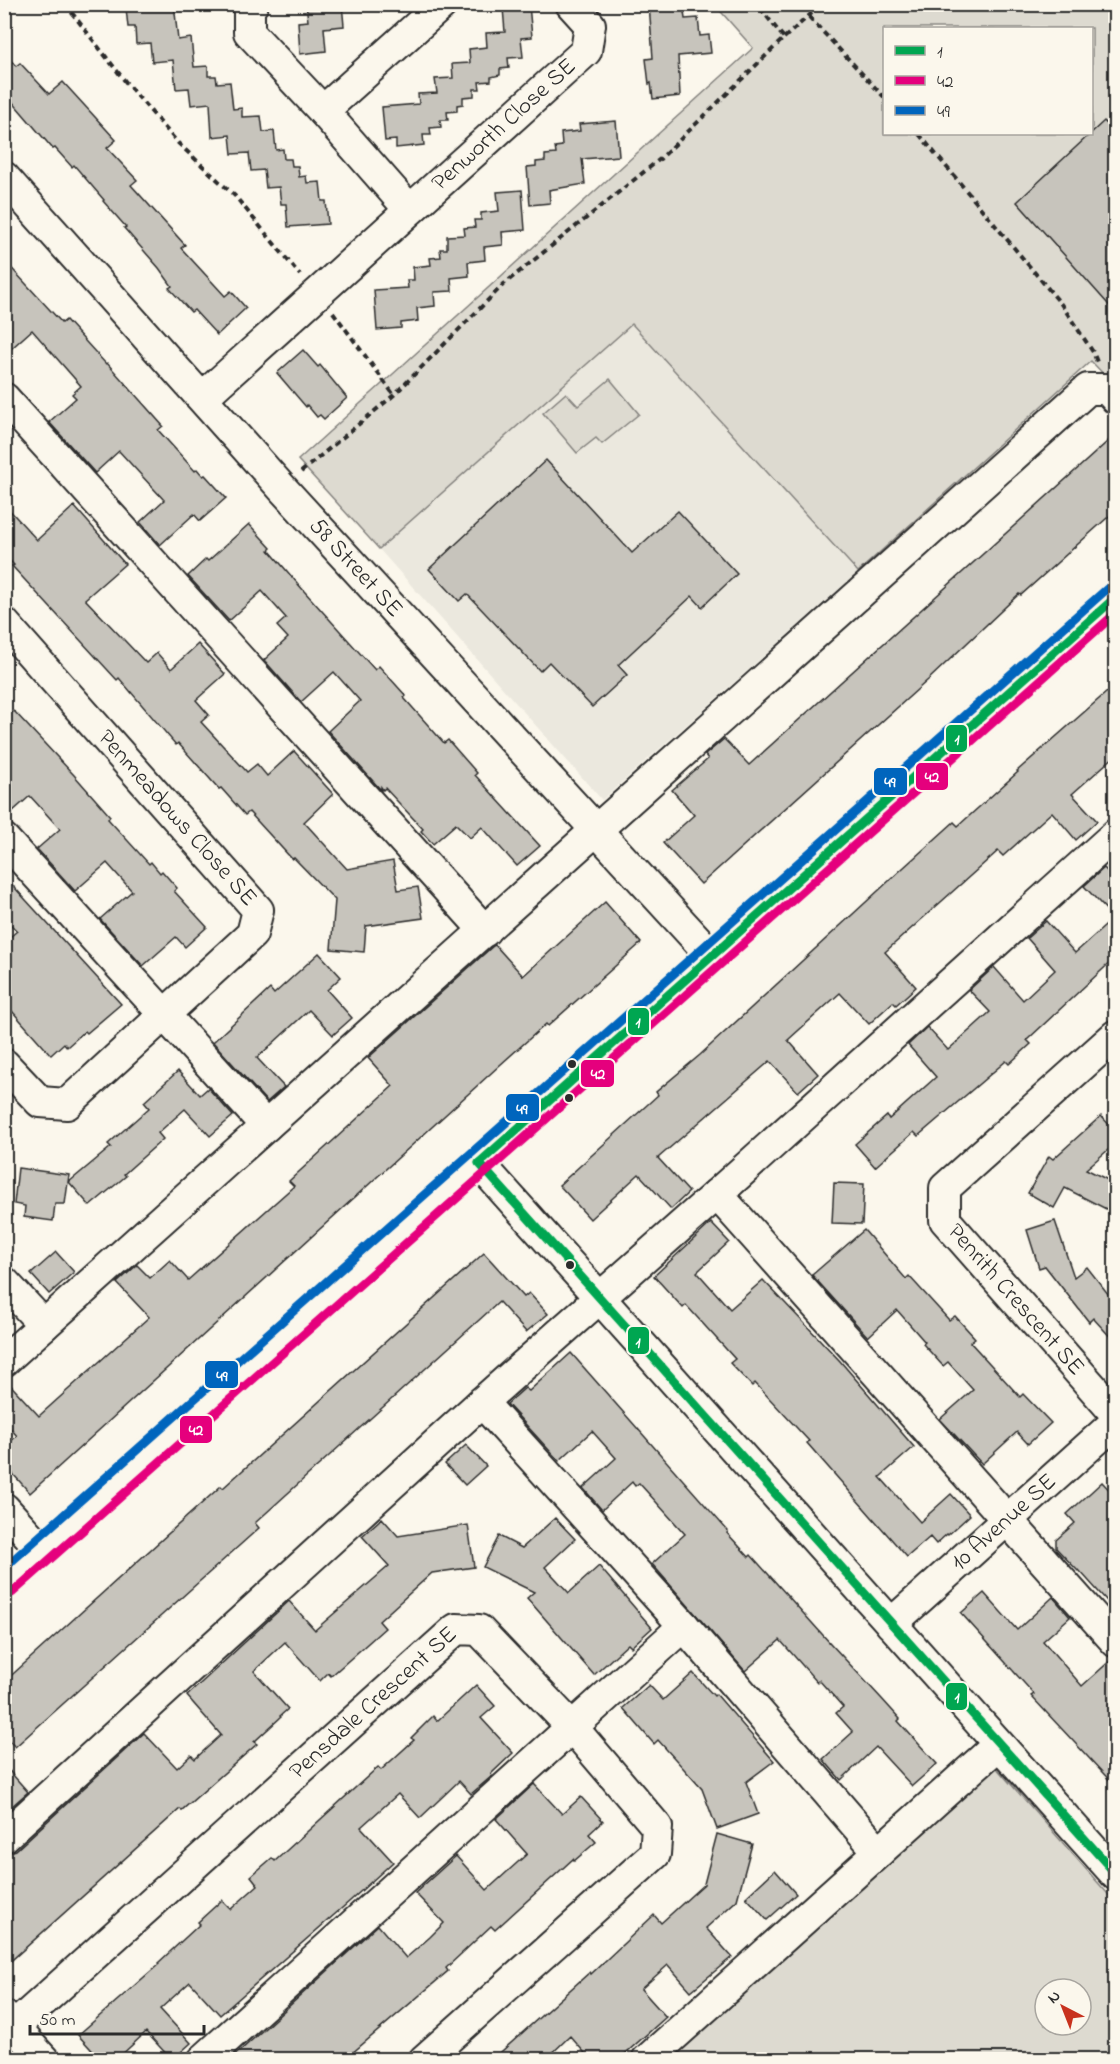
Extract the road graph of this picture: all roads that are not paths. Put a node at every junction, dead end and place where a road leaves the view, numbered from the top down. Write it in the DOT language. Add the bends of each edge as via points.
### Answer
graph roads {
  1 [pos="253,4"];
  2 [pos="442,4"];
  3 [pos="571,4"];
  4 [pos="323,111"];
  5 [pos="4,177"];
  6 [pos="409,209"];
  7 [pos="1111,394"];
  8 [pos="203,397"];
  9 [pos="4,398"];
  10 [pos="1116,597"];
  11 [pos="4,623"];
  12 [pos="597,829"];
  13 [pos="1116,834"];
  14 [pos="4,839"];
  15 [pos="485,931"];
  16 [pos="712,956"];
  17 [pos="165,1016"];
  18 [pos="1116,1035"];
  19 [pos="4,1064"];
  20 [pos="266,1126"];
  21 [pos="479,1163"];
  22 [pos="717,1194"];
  23 [pos="4,1282"];
  24 [pos="600,1300"];
  25 [pos="44,1325"];
  26 [pos="4,1361"];
  27 [pos="482,1402"];
  28 [pos="1116,1414"];
  29 [pos="1116,1422"];
  30 [pos="4,1508"];
  31 [pos="1006,1521"];
  32 [pos="42,1550"];
  33 [pos="4,1584"];
  34 [pos="891,1624"];
  35 [pos="684,1626"];
  36 [pos="1116,1642"];
  37 [pos="572,1727"];
  38 [pos="998,1745"];
  39 [pos="4,1837"];
  40 [pos="879,1852"];
  41 [pos="1116,1875"];
  42 [pos="10,2022"];
  43 [pos="44,2060"];
  44 [pos="203,2060"];
  45 [pos="424,2060"];
  46 [pos="647,2060"];
  1 -- 4 [label="street, Penworth Close SE" via="249,8 249,32"];
  2 -- 4 [label="street"];
  3 -- 6 [label="street, Penworth Close SE" via="590,25 586,51"];
  4 -- 6 [label="street, Penworth Close SE"];
  5 -- 8 [label="street, 58 Street SE"];
  6 -- 8 [label="street, Penworth Close SE"];
  7 -- 12 [label="street" via="1088,389"];
  8 -- 12 [label="street, 58 Street SE"];
  9 -- 15 [label="street"];
  10 -- 16 [label="street"];
  11 -- 17 [label="street, Penmeadows Close SE" via="258,910 252,934"];
  12 -- 15 [label="street"];
  12 -- 16 [label="street, 58 Street SE"];
  13 -- 22 [label="street"];
  14 -- 17 [label="street"];
  15 -- 20 [label="street"];
  16 -- 21 [label="street"];
  17 -- 19 [label="street, Penmeadows Close SE" via="67,1104 40,1102"];
  17 -- 20 [label="street"];
  18 -- 28 [label="street, Penrith Crescent SE" via="945,1188 945,1220"];
  20 -- 25 [label="street"];
  21 -- 24 [label="street"];
  21 -- 32 [label="street"];
  22 -- 24 [label="street"];
  22 -- 31 [label="street"];
  23 -- 25 [label="street"];
  24 -- 27 [label="street"];
  24 -- 34 [label="street"];
  25 -- 26 [label="street"];
  27 -- 35 [label="street"];
  27 -- 39 [label="street"];
  29 -- 31 [label="street, 10 Avenue SE"];
  30 -- 32 [label="street"];
  31 -- 34 [label="street, 10 Avenue SE"];
  31 -- 36 [label="street"];
  32 -- 33 [label="street"];
  34 -- 38 [label="street"];
  35 -- 37 [label="street"];
  35 -- 40 [label="street"];
  37 -- 42 [label="street, Pensdale Crescent SE" via="479,1630 456,1629"];
  37 -- 44 [label="street"];
  37 -- 45 [label="street, Pensdale Crescent SE" via="657,1827 655,1854"];
  38 -- 40 [label="street"];
  38 -- 41 [label="street"];
  40 -- 46 [label="street"];
  42 -- 43 [label="street"];
}
